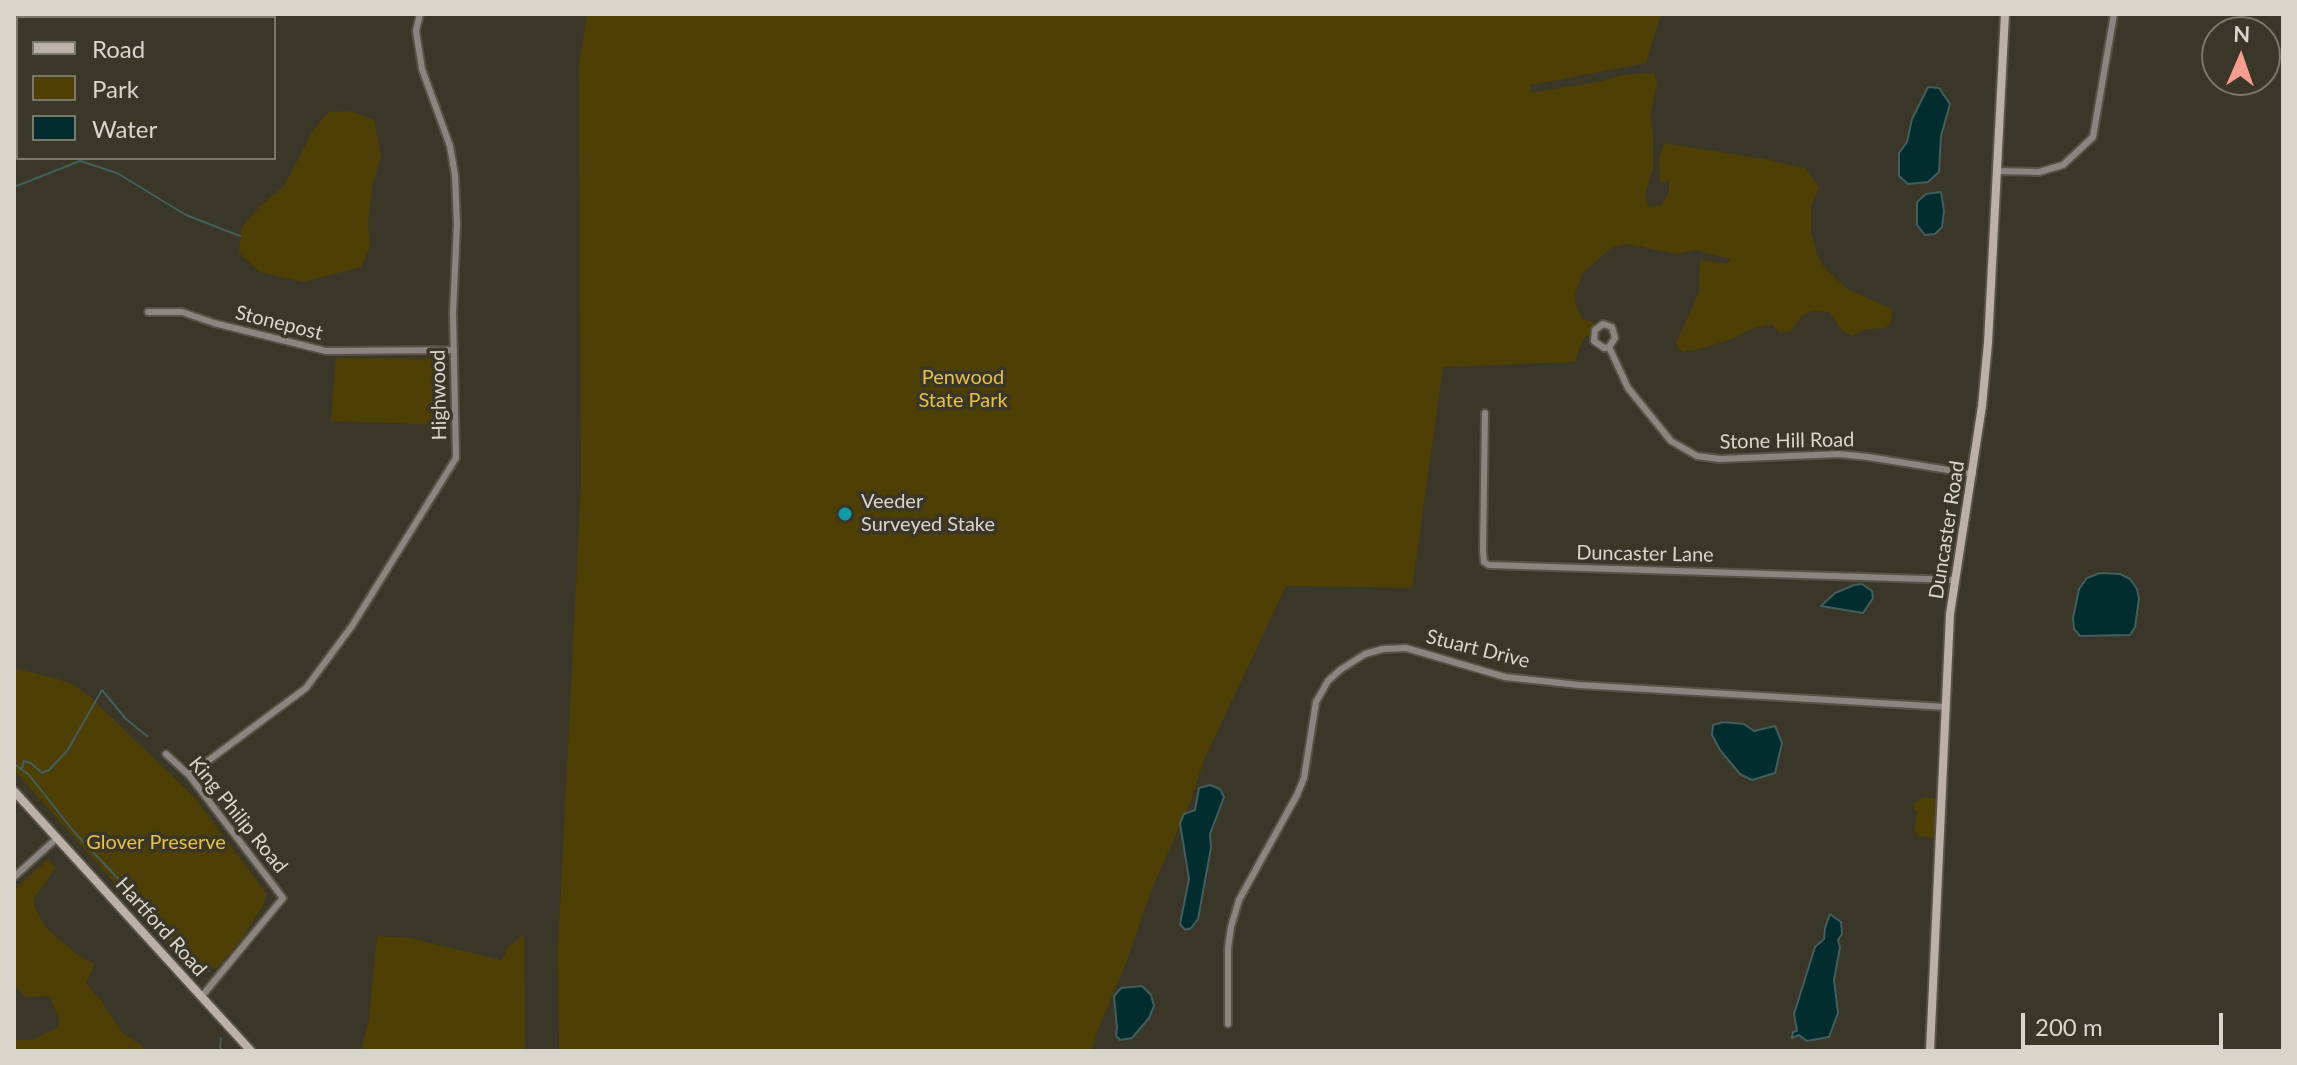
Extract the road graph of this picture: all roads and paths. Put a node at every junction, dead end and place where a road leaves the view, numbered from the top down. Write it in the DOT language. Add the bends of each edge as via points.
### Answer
graph roads {
  1 [pos="420,14"];
  2 [pos="2005,14"];
  3 [pos="2114,14"];
  4 [pos="1997,171"];
  5 [pos="148,312"];
  6 [pos="1609,347"];
  7 [pos="454,350"];
  8 [pos="1485,413"];
  9 [pos="1973,474"];
  10 [pos="1956,580"];
  11 [pos="1945,707"];
  12 [pos="166,754"];
  13 [pos="189,775"];
  14 [pos="14,791"];
  15 [pos="57,838"];
  16 [pos="14,877"];
  17 [pos="202,996"];
  18 [pos="1228,1024"];
  19 [pos="251,1051"];
  20 [pos="1930,1051"];
  1 -- 7 [label="street, Highwood" via="416,31 422,69 455,175"];
  2 -- 4 [label="street, Duncaster Road"];
  3 -- 4 [label="street" via="2093,137 2063,165 2039,172"];
  4 -- 9 [label="street, Duncaster Road" via="1988,343"];
  5 -- 7 [label="street, Stonepost" via="182,312 326,351"];
  6 -- 9 [label="street, Stone Hill Road" via="1621,378 1655,422 1671,441 1697,456 1839,454"];
  7 -- 13 [label="street, Highwood" via="456,458 375,588 306,688"];
  8 -- 10 [label="street, Duncaster Lane" via="1486,564"];
  9 -- 10 [label="street, Duncaster Road"];
  10 -- 11 [label="street, Duncaster Road"];
  11 -- 18 [label="street, Stuart Drive" via="1579,685 1505,677 1406,648 1365,654 1328,681 1316,702 1304,778 1239,900 1228,948"];
  11 -- 20 [label="street, Duncaster Road"];
  12 -- 13 [label="street, King Philip Road"];
  13 -- 17 [label="street, King Philip Road" via="283,898"];
  14 -- 15 [label="street, Hartford Road"];
  15 -- 16 [label="street"];
  15 -- 17 [label="street, Hartford Road"];
  17 -- 19 [label="street, Hartford Road"];
}
